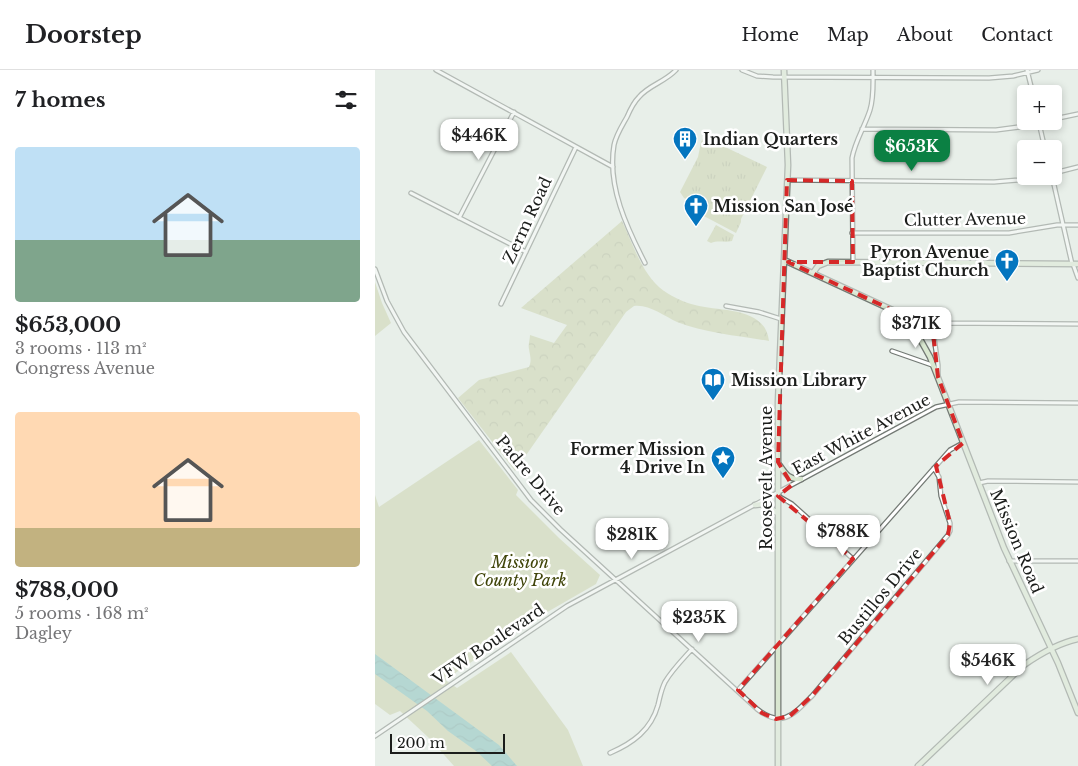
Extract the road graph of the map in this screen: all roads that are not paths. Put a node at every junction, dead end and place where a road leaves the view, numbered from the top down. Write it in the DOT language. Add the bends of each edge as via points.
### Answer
graph roads {
  1 [pos="436,70"];
  2 [pos="676,70"];
  3 [pos="742,70"];
  4 [pos="784,70"];
  5 [pos="873,70"];
  6 [pos="1038,70"];
  7 [pos="1027,71"];
  8 [pos="784,77"];
  9 [pos="873,77"];
  10 [pos="1031,85"];
  11 [pos="515,112"];
  12 [pos="1078,114"];
  13 [pos="1062,118"];
  14 [pos="1017,126"];
  15 [pos="862,129"];
  16 [pos="576,146"];
  17 [pos="613,167"];
  18 [pos="1078,167"];
  19 [pos="1062,171"];
  20 [pos="787,180"];
  21 [pos="1017,180"];
  22 [pos="852,181"];
  23 [pos="1053,185"];
  24 [pos="411,193"];
  25 [pos="459,218"];
  26 [pos="1063,225"];
  27 [pos="1078,225"];
  28 [pos="852,233"];
  29 [pos="526,252"];
  30 [pos="784,260"];
  31 [pos="853,262"];
  32 [pos="645,263"];
  33 [pos="1075,264"];
  34 [pos="375,269"];
  35 [pos="813,273"];
  36 [pos="1078,278"];
  37 [pos="501,304"];
  38 [pos="726,306"];
  39 [pos="782,319"];
  40 [pos="932,323"];
  41 [pos="1078,324"];
  42 [pos="913,326"];
  43 [pos="892,351"];
  44 [pos="933,365"];
  45 [pos="938,377"];
  46 [pos="948,403"];
  47 [pos="1078,403"];
  48 [pos="963,443"];
  49 [pos="778,462"];
  50 [pos="934,468"];
  51 [pos="801,480"];
  52 [pos="1078,482"];
  53 [pos="979,483"];
  54 [pos="777,494"];
  55 [pos="755,504"];
  56 [pos="778,514"];
  57 [pos="853,559"];
  58 [pos="1009,561"];
  59 [pos="1078,561"];
  60 [pos="616,579"];
  61 [pos="1078,639"];
  62 [pos="779,643"];
  63 [pos="692,649"];
  64 [pos="1052,649"];
  65 [pos="738,690"];
  66 [pos="1075,698"];
  67 [pos="1078,713"];
  68 [pos="779,719"];
  69 [pos="375,736"];
  70 [pos="610,753"];
  71 [pos="778,766"];
  72 [pos="918,766"];
  1 -- 11 [label="street"];
  2 -- 17 [label="street" via="644,92 633,104 616,138"];
  3 -- 8 [label="street" via="757,76"];
  4 -- 8 [label="main road, Roosevelt Avenue"];
  5 -- 9 [label="street"];
  6 -- 7 [label="street"];
  7 -- 9 [label="street" via="989,78"];
  7 -- 10 [label="street"];
  8 -- 9 [label="street"];
  8 -- 20 [label="main road, Roosevelt Avenue"];
  9 -- 15 [label="street" via="872,103"];
  11 -- 16 [label="street"];
  11 -- 25 [label="street"];
  12 -- 13 [label="street"];
  14 -- 15 [label="street" via="997,130"];
  15 -- 22 [label="street" via="853,152"];
  16 -- 17 [label="street"];
  16 -- 29 [label="street, Zerm Road"];
  17 -- 32 [label="street" via="620,206"];
  18 -- 19 [label="street"];
  20 -- 22 [label="street"];
  20 -- 30 [label="main road, Roosevelt Avenue"];
  21 -- 22 [label="street"];
  22 -- 28 [label="street"];
  23 -- 26 [label="street"];
  24 -- 25 [label="street"];
  25 -- 29 [label="street"];
  26 -- 27 [label="street, Clutter Avenue"];
  26 -- 28 [label="street, Clutter Avenue" via="1009,233"];
  26 -- 33 [label="street"];
  28 -- 31 [label="street"];
  29 -- 37 [label="street, Zerm Road"];
  30 -- 35 [label="main road, Mission Road"];
  30 -- 39 [label="main road, Roosevelt Avenue"];
  31 -- 33 [label="main road"];
  31 -- 35 [label="main road" via="822,263"];
  33 -- 36 [label="street"];
  34 -- 60 [label="street, Padre Drive" via="404,332 523,490 549,519"];
  35 -- 42 [label="main road, Mission Road" via="901,314"];
  38 -- 39 [label="street"];
  39 -- 49 [label="main road, Roosevelt Avenue"];
  40 -- 41 [label="street"];
  40 -- 42 [label="street"];
  40 -- 45 [label="street, Mission Road"];
  42 -- 44 [label="main road, Mission Road"];
  43 -- 44 [label="street"];
  44 -- 45 [label="main road, Mission Road"];
  45 -- 46 [label="main road, Mission Road"];
  46 -- 47 [label="street, East White Avenue"];
  46 -- 48 [label="main road, Mission Road"];
  46 -- 51 [label="street, East White Avenue"];
  48 -- 50 [label="street" via="950,450"];
  48 -- 53 [label="main road, Mission Road"];
  49 -- 51 [label="main road" via="788,477"];
  49 -- 54 [label="main road, Roosevelt Avenue"];
  50 -- 57 [label="street"];
  50 -- 68 [label="street, Bustillos Drive" via="939,477 950,531 812,696 789,716"];
  51 -- 54 [label="street, East White Avenue"];
  52 -- 53 [label="street"];
  53 -- 58 [label="main road, Mission Road"];
  54 -- 55 [label="street, VFW Boulevard"];
  54 -- 56 [label="main road, Roosevelt Avenue"];
  54 -- 57 [label="street"];
  55 -- 56 [label="main road" via="765,504"];
  55 -- 60 [label="street, VFW Boulevard"];
  56 -- 62 [label="main road, Roosevelt Avenue"];
  57 -- 62 [label="street"];
  58 -- 59 [label="street"];
  58 -- 64 [label="main road, Mission Road"];
  60 -- 63 [label="street, Padre Drive"];
  60 -- 69 [label="street, VFW Boulevard" via="556,613"];
  61 -- 64 [label="main road"];
  62 -- 65 [label="street"];
  62 -- 68 [label="main road, Roosevelt Avenue"];
  63 -- 65 [label="street, Padre Drive"];
  63 -- 70 [label="street" via="665,682 648,727 629,744"];
  64 -- 66 [label="main road, Mission Road"];
  64 -- 72 [label="main road" via="1024,665"];
  65 -- 68 [label="street, Padre Drive" via="762,713"];
  66 -- 67 [label="main road, Mission Road"];
  68 -- 71 [label="main road, Roosevelt Avenue"];
}
